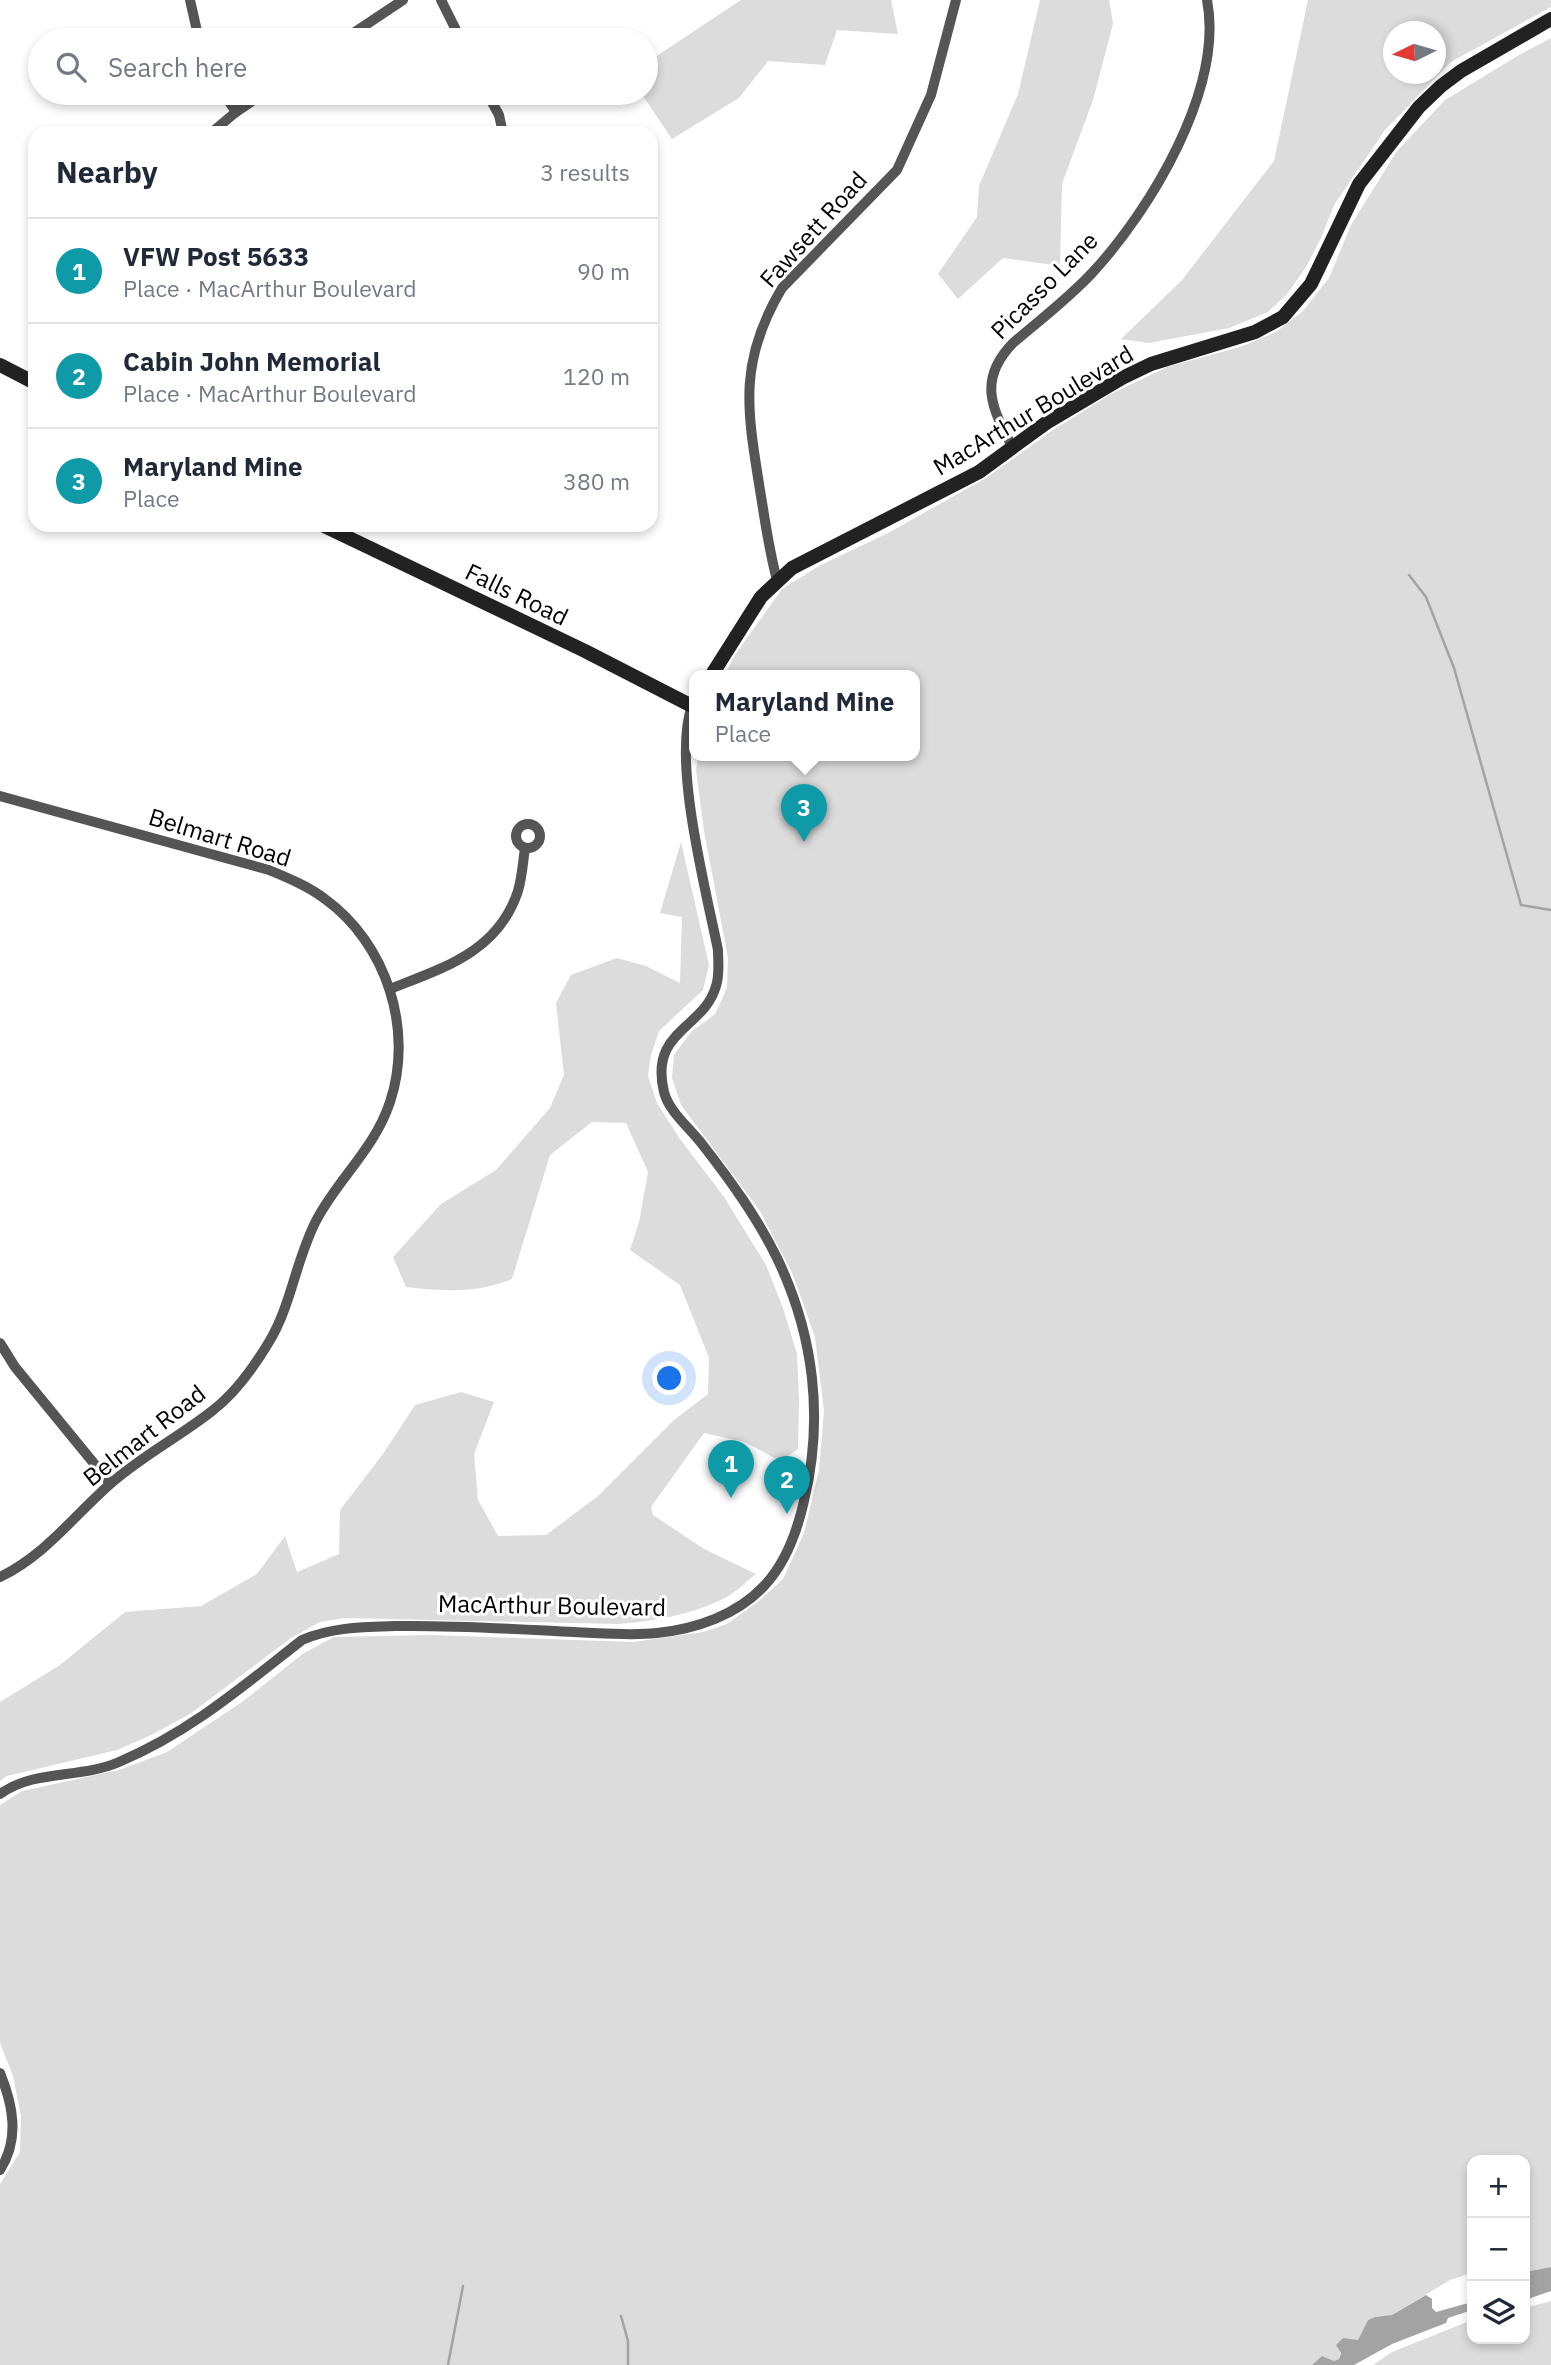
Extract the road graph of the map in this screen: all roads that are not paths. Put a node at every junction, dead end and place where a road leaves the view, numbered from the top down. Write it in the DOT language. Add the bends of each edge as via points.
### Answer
graph roads {
  1 [pos="190,0"];
  2 [pos="403,0"];
  3 [pos="441,0"];
  4 [pos="956,0"];
  5 [pos="1207,0"];
  6 [pos="1551,19"];
  7 [pos="196,28"];
  8 [pos="361,28"];
  9 [pos="455,28"];
  10 [pos="231,105"];
  11 [pos="246,105"];
  12 [pos="494,105"];
  13 [pos="236,112"];
  14 [pos="219,126"];
  15 [pos="501,126"];
  16 [pos="0,365"];
  17 [pos="28,379"];
  18 [pos="1013,448"];
  19 [pos="351,532"];
  20 [pos="776,580"];
  21 [pos="715,670"];
  22 [pos="689,702"];
  23 [pos="689,718"];
  24 [pos="0,796"];
  25 [pos="525,848"];
  26 [pos="390,989"];
  27 [pos="0,1343"];
  28 [pos="110,1483"];
  29 [pos="0,1577"];
  30 [pos="0,1794"];
  31 [pos="0,2073"];
  32 [pos="0,2170"];
  1 -- 7 [label="street"];
  2 -- 8 [label="street"];
  3 -- 9 [label="street"];
  4 -- 20 [label="street, Fawsett Road" via="931,95 897,170 782,288 754,349 748,415"];
  5 -- 18 [label="street, Picasso Lane" via="1210,19 1203,76 1183,133 1155,190 1092,273 1013,343 995,369 990,385 992,404"];
  6 -- 18 [label="main road, MacArthur Boulevard" via="1461,71 1419,107 1359,184 1311,284 1283,317 1255,332 1151,364 1122,378"];
  10 -- 13 [label="street"];
  11 -- 13 [label="street"];
  12 -- 15 [label="street"];
  13 -- 14 [label="street"];
  16 -- 17 [label="main road"];
  18 -- 20 [label="main road, MacArthur Boulevard" via="979,472"];
  19 -- 22 [label="main road, Falls Road"];
  20 -- 21 [label="main road, MacArthur Boulevard"];
  23 -- 30 [label="street, MacArthur Boulevard" via="688,781 719,971 710,1000 668,1046 662,1080 672,1108 752,1211 796,1301 807,1342 815,1419 813,1464 796,1531 779,1567 764,1587 732,1611 656,1633 412,1626 358,1627 317,1634 302,1640 198,1721 140,1752 100,1768 16,1784"];
  24 -- 26 [label="street, Belmart Road" via="292,879 325,898 348,919 370,947"];
  25 -- 26 [label="street" via="518,890 493,934 454,964"];
  26 -- 28 [label="street, Belmart Road" via="400,1044 390,1104 369,1147 308,1237 271,1339 215,1410"];
  27 -- 28 [label="street"];
  28 -- 29 [label="street, Belmart Road" via="38,1554"];
  31 -- 32 [label="street" via="13,2127 8,2157"];
}
